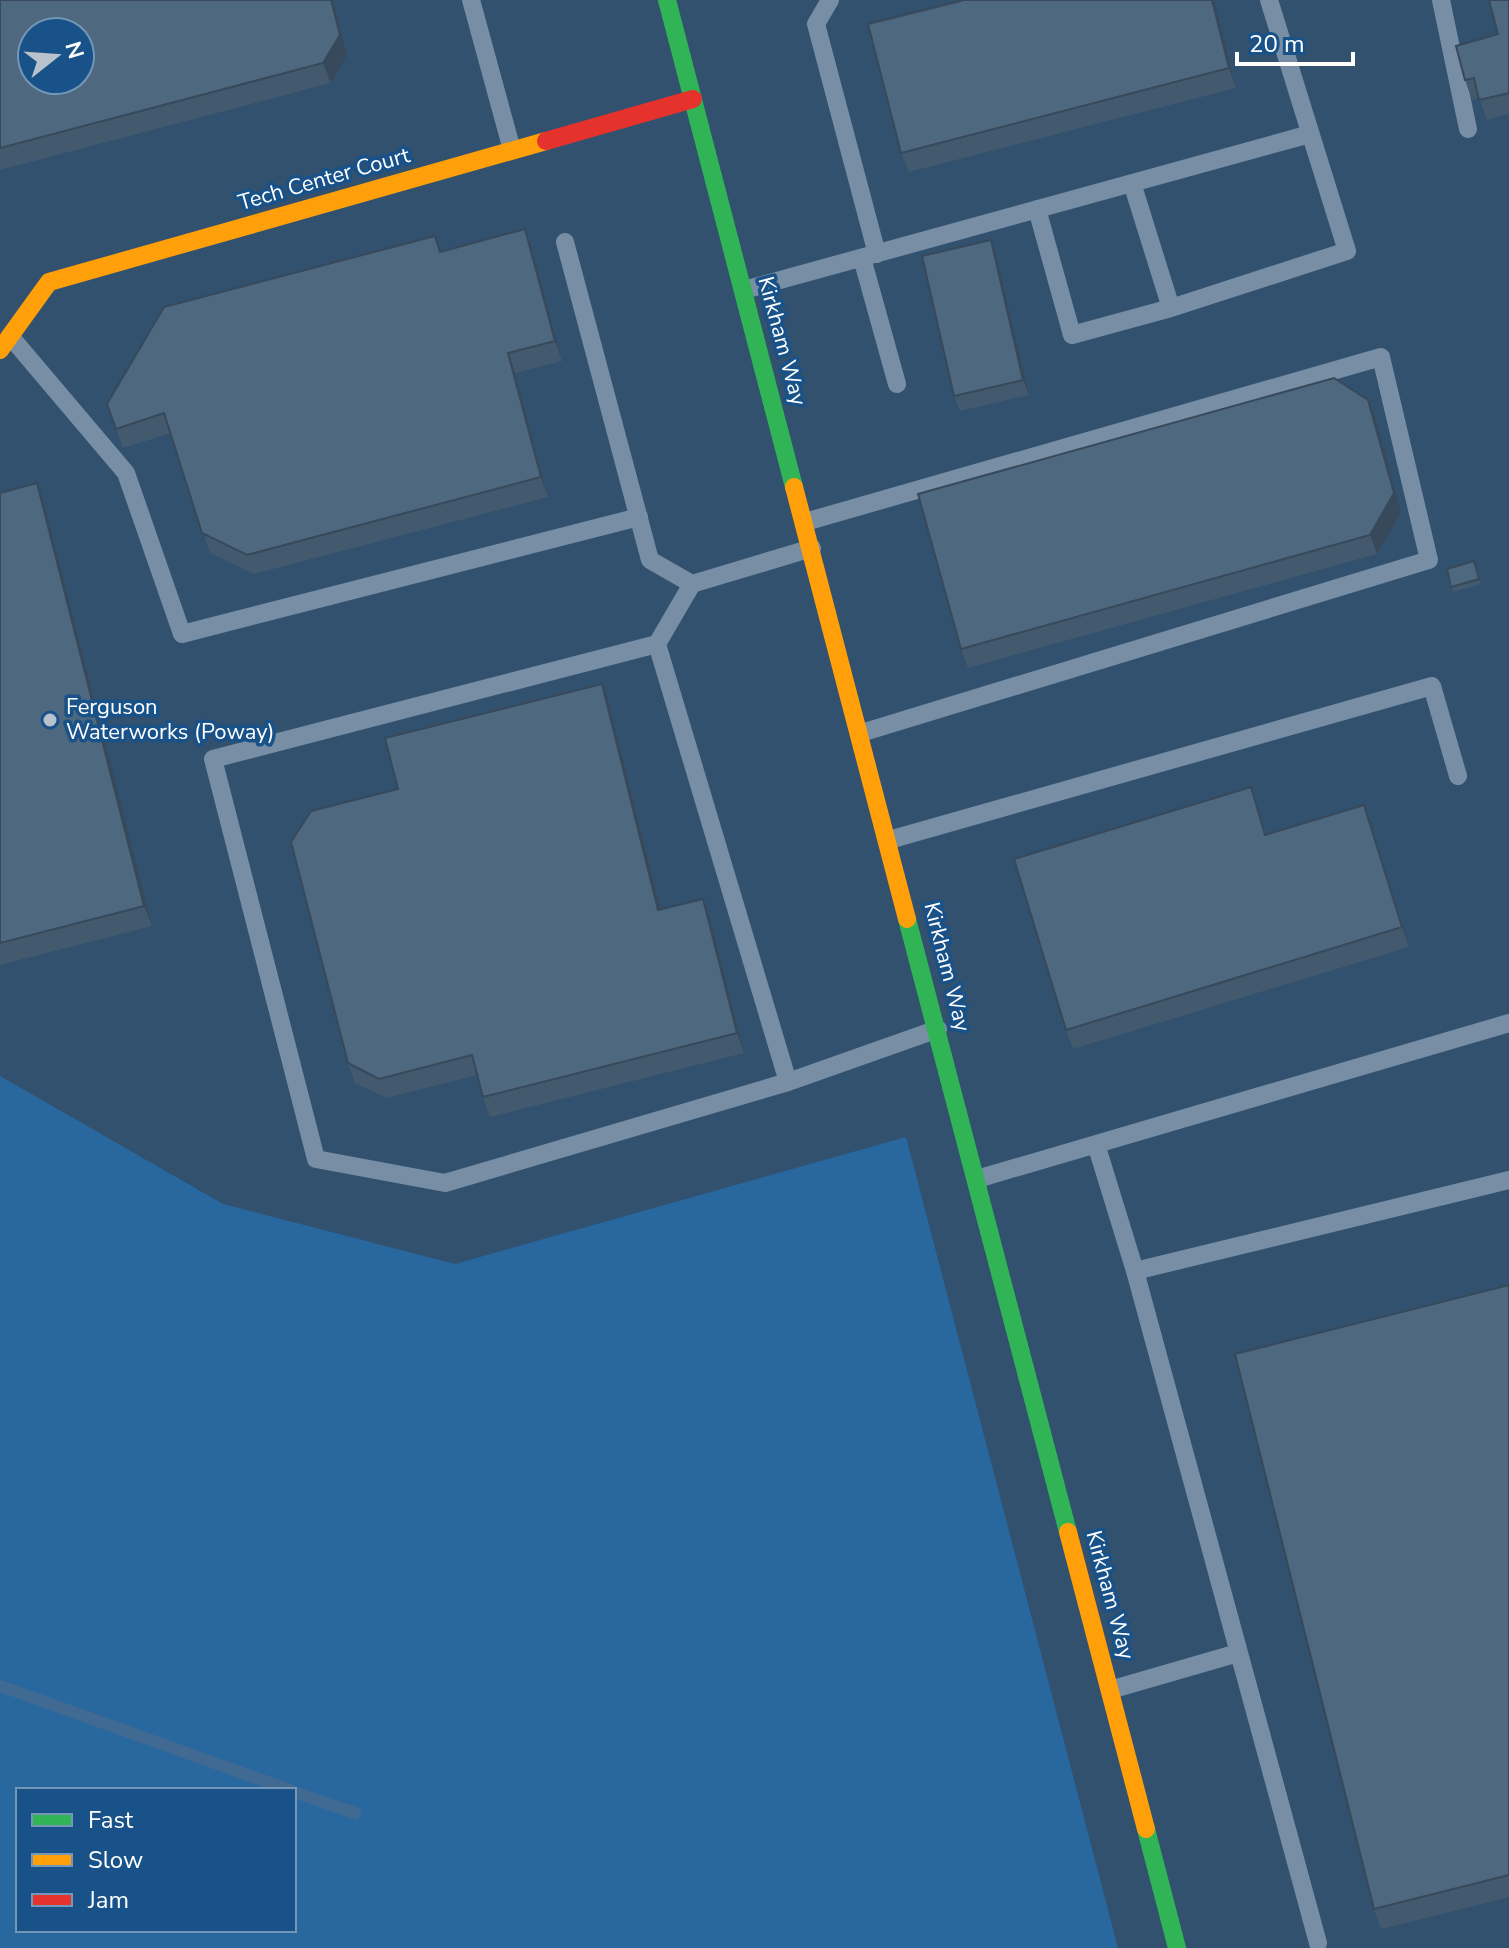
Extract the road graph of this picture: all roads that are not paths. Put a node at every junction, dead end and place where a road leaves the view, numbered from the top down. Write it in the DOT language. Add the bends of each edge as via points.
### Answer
graph roads {
  1 [pos="471,0"];
  2 [pos="667,0"];
  3 [pos="830,0"];
  4 [pos="1269,0"];
  5 [pos="1441,0"];
  6 [pos="693,99"];
  7 [pos="1468,129"];
  8 [pos="1310,134"];
  9 [pos="512,150"];
  10 [pos="1132,183"];
  11 [pos="1037,209"];
  12 [pos="565,242"];
  13 [pos="869,256"];
  14 [pos="744,290"];
  15 [pos="1171,308"];
  16 [pos="5,343"];
  17 [pos="897,384"];
  18 [pos="639,517"];
  19 [pos="805,522"];
  20 [pos="812,548"];
  21 [pos="692,584"];
  22 [pos="657,644"];
  23 [pos="861,733"];
  24 [pos="1458,776"];
  25 [pos="889,840"];
  26 [pos="1509,1023"];
  27 [pos="938,1029"];
  28 [pos="788,1082"];
  29 [pos="1096,1144"];
  30 [pos="977,1179"];
  31 [pos="1509,1180"];
  32 [pos="1135,1271"];
  33 [pos="1238,1653"];
  34 [pos="1110,1690"];
  35 [pos="1318,1943"];
  36 [pos="1177,1948"];
  1 -- 9 [label="lane"];
  2 -- 6 [label="main road, Kirkham Way"];
  3 -- 13 [label="lane" via="816,24"];
  4 -- 8 [label="lane"];
  5 -- 7 [label="lane"];
  6 -- 9 [label="main road, Tech Center Court"];
  6 -- 14 [label="main road, Kirkham Way"];
  8 -- 10 [label="lane"];
  8 -- 15 [label="lane" via="1347,251"];
  9 -- 16 [label="main road, Tech Center Court" via="49,282"];
  10 -- 11 [label="lane"];
  10 -- 15 [label="lane"];
  11 -- 13 [label="lane"];
  11 -- 15 [label="lane" via="1072,335"];
  12 -- 18 [label="lane"];
  13 -- 14 [label="lane"];
  13 -- 17 [label="lane"];
  14 -- 19 [label="main road, Kirkham Way"];
  16 -- 18 [label="lane" via="126,473 182,634"];
  18 -- 21 [label="lane" via="650,560"];
  19 -- 20 [label="main road, Kirkham Way"];
  19 -- 23 [label="lane" via="1381,357 1429,560"];
  20 -- 21 [label="lane"];
  20 -- 23 [label="main road, Kirkham Way"];
  21 -- 22 [label="lane"];
  22 -- 28 [label="lane"];
  22 -- 28 [label="lane" via="213,759 316,1159 445,1183"];
  23 -- 25 [label="main road, Kirkham Way"];
  24 -- 25 [label="lane" via="1432,686"];
  25 -- 27 [label="main road, Kirkham Way"];
  26 -- 29 [label="lane"];
  27 -- 28 [label="lane"];
  27 -- 30 [label="main road, Kirkham Way"];
  29 -- 30 [label="lane"];
  29 -- 32 [label="lane"];
  30 -- 34 [label="main road, Kirkham Way"];
  31 -- 32 [label="lane"];
  32 -- 33 [label="lane"];
  33 -- 34 [label="lane"];
  33 -- 35 [label="lane"];
  34 -- 36 [label="main road, Kirkham Way"];
}
